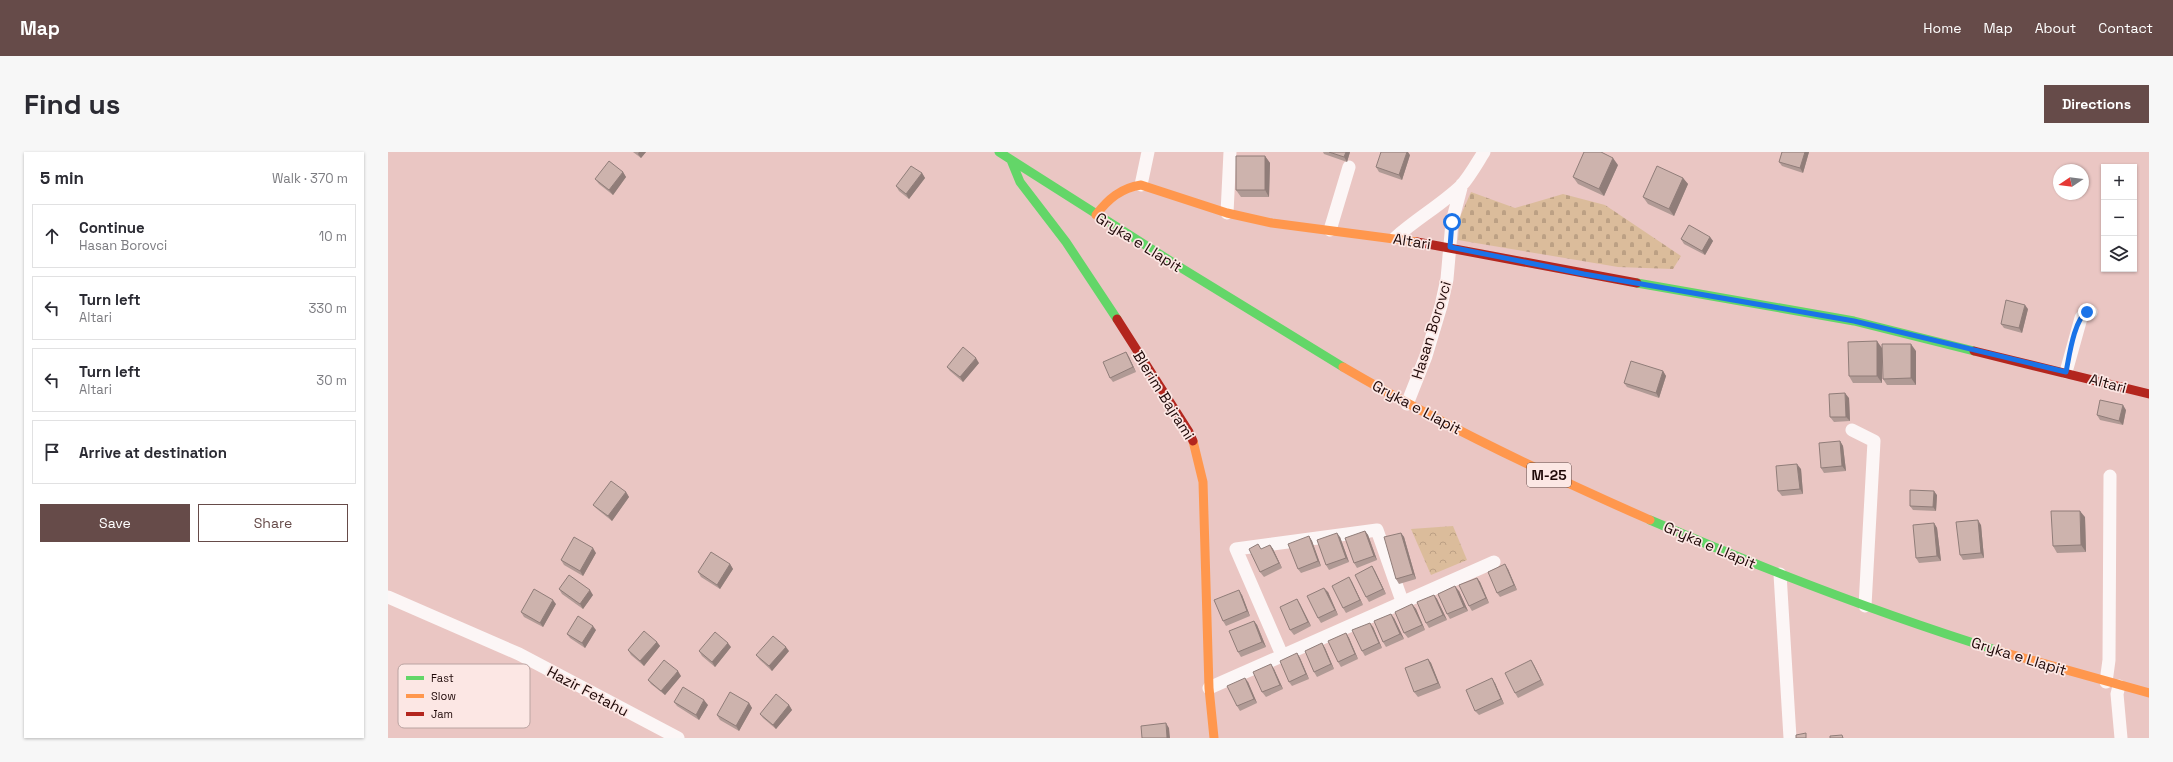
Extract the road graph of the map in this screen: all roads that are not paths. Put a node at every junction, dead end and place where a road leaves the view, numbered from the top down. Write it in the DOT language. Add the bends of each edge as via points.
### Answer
graph roads {
  1 [pos="998,152"];
  2 [pos="1148,152"];
  3 [pos="1230,152"];
  4 [pos="1484,152"];
  5 [pos="1011,160"];
  6 [pos="1349,167"];
  7 [pos="1462,184"];
  8 [pos="1141,185"];
  9 [pos="1227,212"];
  10 [pos="1096,215"];
  11 [pos="1330,230"];
  12 [pos="1395,238"];
  13 [pos="1450,247"];
  14 [pos="2091,312"];
  15 [pos="2066,372"];
  16 [pos="2149,394"];
  17 [pos="1407,404"];
  18 [pos="1852,430"];
  19 [pos="2110,476"];
  20 [pos="1494,562"];
  21 [pos="1780,574"];
  22 [pos="388,598"];
  23 [pos="1402,602"];
  24 [pos="1865,606"];
  25 [pos="1282,655"];
  26 [pos="2106,682"];
  27 [pos="2119,686"];
  28 [pos="1209,688"];
  29 [pos="2149,693"];
  30 [pos="678,738"];
  31 [pos="1214,738"];
  32 [pos="1790,738"];
  33 [pos="2121,738"];
  1 -- 5 [label="street, Gryka e Llapit / M-25"];
  2 -- 8 [label="street"];
  3 -- 9 [label="street"];
  4 -- 7 [label="street, Hasan Borovci"];
  5 -- 10 [label="street, Gryka e Llapit / M-25"];
  5 -- 28 [label="street, Blerim Bajrami" via="1020,182 1099,290 1195,445 1203,482"];
  6 -- 11 [label="street"];
  7 -- 12 [label="street, Hasan Borovci"];
  7 -- 13 [label="street, Hasan Borovci" via="1452,222"];
  8 -- 9 [label="street, Altari"];
  8 -- 10 [label="street" via="1117,192"];
  9 -- 11 [label="street, Altari" via="1272,223"];
  10 -- 17 [label="street, Gryka e Llapit / M-25" via="1262,319"];
  11 -- 12 [label="street, Altari"];
  12 -- 13 [label="street, Altari"];
  13 -- 15 [label="street, Altari" via="1584,274 1854,321"];
  13 -- 17 [label="street, Hasan Borovci" via="1441,306 1426,356"];
  14 -- 15 [label="street" via="2081,318"];
  15 -- 16 [label="street, Altari"];
  17 -- 21 [label="street, Gryka e Llapit / M-25" via="1523,463 1622,508"];
  18 -- 24 [label="street" via="1874,441"];
  19 -- 26 [label="street" via="2109,660"];
  20 -- 23 [label="street"];
  21 -- 24 [label="street, Gryka e Llapit / M-25"];
  21 -- 32 [label="street"];
  22 -- 30 [label="street, Hazir Fetahu" via="519,654"];
  23 -- 25 [label="street"];
  23 -- 25 [label="street" via="1377,530 1236,550"];
  24 -- 26 [label="street, Gryka e Llapit / M-25" via="1982,646"];
  25 -- 28 [label="street"];
  26 -- 27 [label="street, Gryka e Llapit / M-25"];
  27 -- 29 [label="street, Gryka e Llapit / M-25"];
  27 -- 33 [label="street" via="2117,694"];
  28 -- 31 [label="street, Blerim Bajrami"];
}
